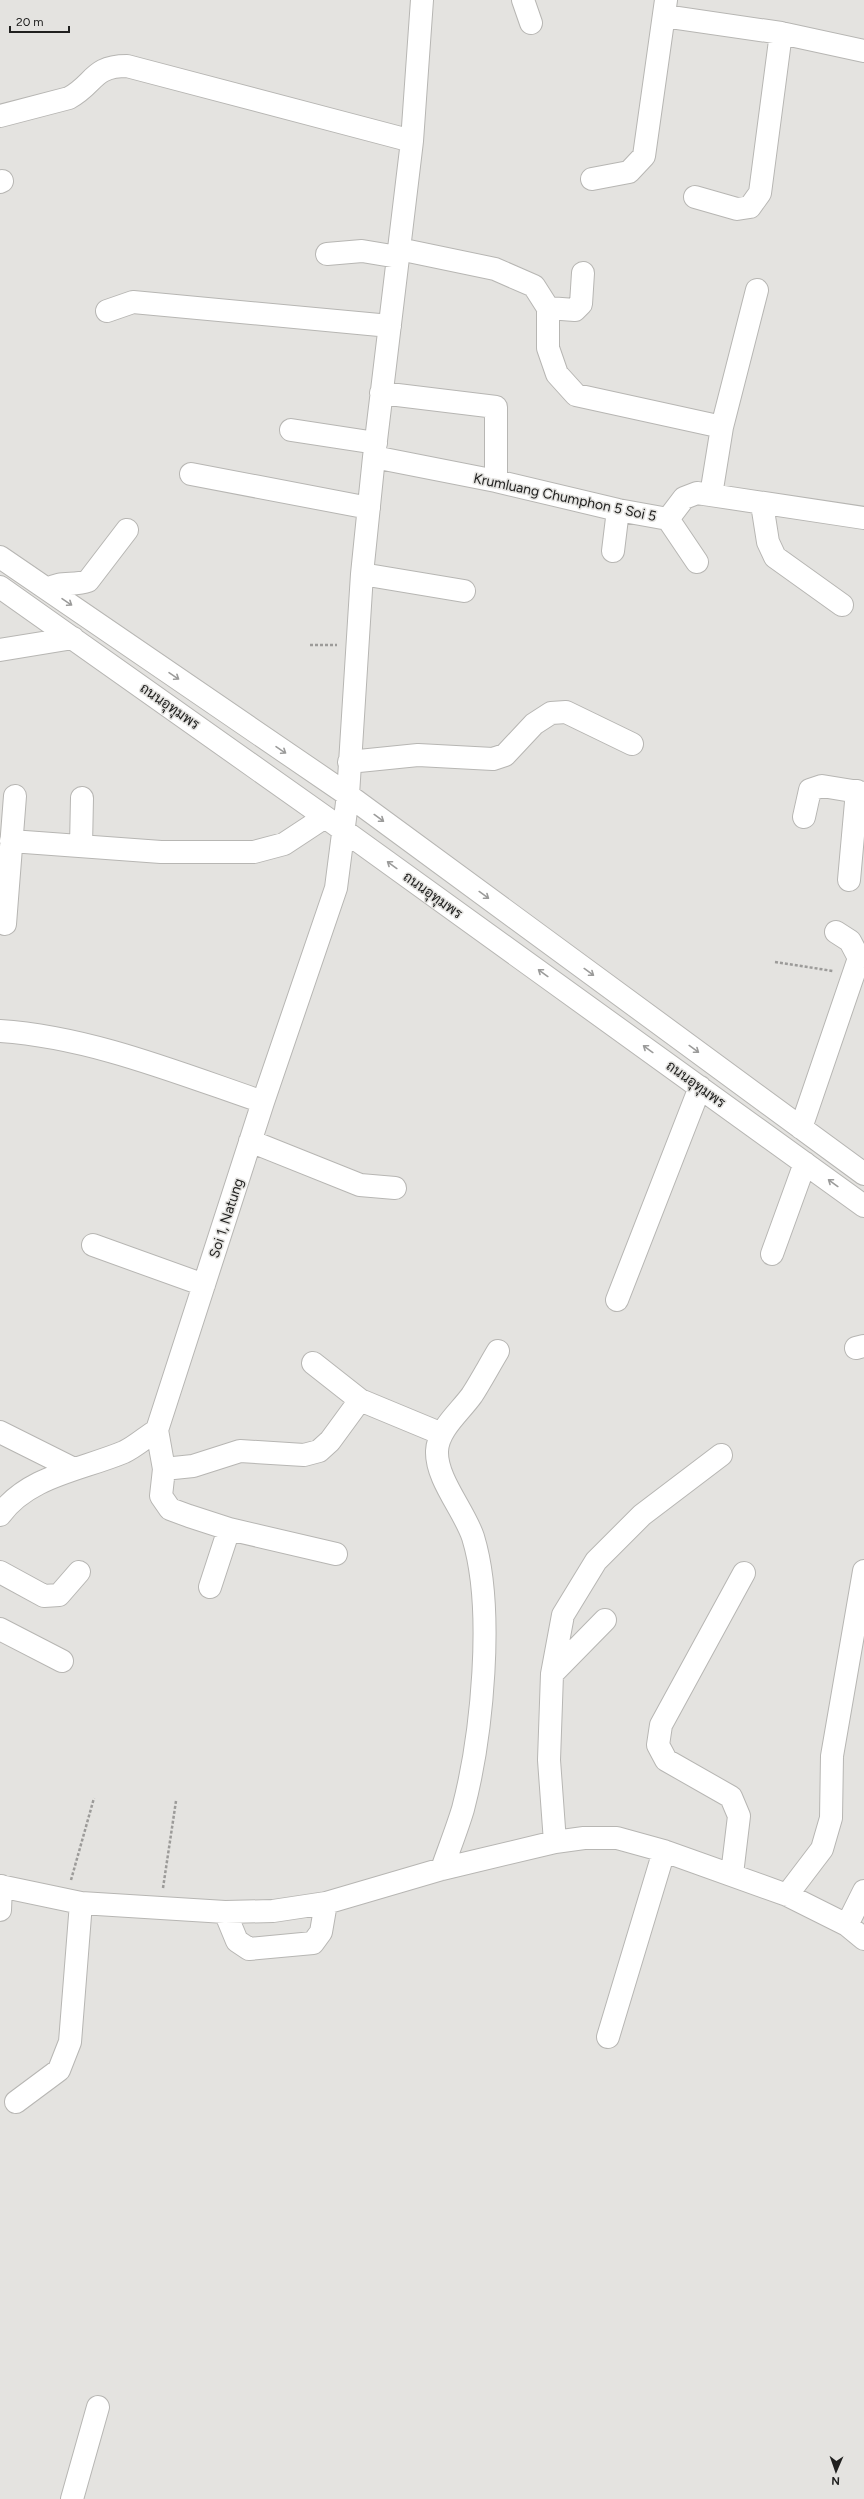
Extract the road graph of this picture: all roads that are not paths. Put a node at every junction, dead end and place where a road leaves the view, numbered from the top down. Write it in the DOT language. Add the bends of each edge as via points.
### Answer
graph roads {
  1 [pos="422,0"];
  2 [pos="523,0"];
  3 [pos="665,8"];
  4 [pos="532,23"];
  5 [pos="781,33"];
  6 [pos="864,51"];
  7 [pos="0,116"];
  8 [pos="412,141"];
  9 [pos="592,179"];
  10 [pos="695,197"];
  11 [pos="398,253"];
  12 [pos="327,254"];
  13 [pos="583,272"];
  14 [pos="757,290"];
  15 [pos="548,308"];
  16 [pos="107,311"];
  17 [pos="390,326"];
  18 [pos="381,393"];
  19 [pos="722,427"];
  20 [pos="291,430"];
  21 [pos="375,450"];
  22 [pos="191,474"];
  23 [pos="496,481"];
  24 [pos="712,495"];
  25 [pos="762,504"];
  26 [pos="369,508"];
  27 [pos="618,510"];
  28 [pos="864,518"];
  29 [pos="668,519"];
  30 [pos="126,530"];
  31 [pos="613,551"];
  32 [pos="0,557"];
  33 [pos="697,562"];
  34 [pos="362,574"];
  35 [pos="0,586"];
  36 [pos="48,589"];
  37 [pos="464,590"];
  38 [pos="842,605"];
  39 [pos="73,638"];
  40 [pos="0,650"];
  41 [pos="632,744"];
  42 [pos="350,762"];
  43 [pos="860,792"];
  44 [pos="348,795"];
  45 [pos="15,796"];
  46 [pos="82,798"];
  47 [pos="325,817"];
  48 [pos="804,817"];
  49 [pos="344,831"];
  50 [pos="12,841"];
  51 [pos="81,846"];
  52 [pos="5,864"];
  53 [pos="849,880"];
  54 [pos="5,924"];
  55 [pos="836,932"];
  56 [pos="859,963"];
  57 [pos="0,1031"];
  58 [pos="700,1087"];
  59 [pos="263,1102"];
  60 [pos="801,1128"];
  61 [pos="250,1141"];
  62 [pos="805,1163"];
  63 [pos="864,1174"];
  64 [pos="395,1188"];
  65 [pos="864,1206"];
  66 [pos="93,1245"];
  67 [pos="772,1254"];
  68 [pos="204,1285"];
  69 [pos="617,1300"];
  70 [pos="498,1351"];
  71 [pos="313,1363"];
  72 [pos="360,1400"];
  73 [pos="157,1430"];
  74 [pos="0,1432"];
  75 [pos="442,1434"];
  76 [pos="721,1455"];
  77 [pos="74,1469"];
  78 [pos="164,1469"];
  79 [pos="0,1516"];
  80 [pos="229,1529"];
  81 [pos="336,1554"];
  82 [pos="864,1571"];
  83 [pos="0,1572"];
  84 [pos="79,1572"];
  85 [pos="744,1573"];
  86 [pos="210,1587"];
  87 [pos="605,1620"];
  88 [pos="0,1629"];
  89 [pos="62,1661"];
  90 [pos="552,1674"];
  91 [pos="555,1842"];
  92 [pos="664,1851"];
  93 [pos="442,1869"];
  94 [pos="732,1874"];
  95 [pos="1,1886"];
  96 [pos="864,1891"];
  97 [pos="786,1895"];
  98 [pos="74,1901"];
  99 [pos="326,1903"];
  100 [pos="0,1910"];
  101 [pos="225,1912"];
  102 [pos="847,1925"];
  103 [pos="864,1939"];
  104 [pos="608,2037"];
  105 [pos="16,2102"];
  106 [pos="98,2407"];
  107 [pos="72,2499"];
  1 -- 8 [label="street, Soi 1, Natung"];
  2 -- 4 [label="street"];
  3 -- 5 [label="street"];
  3 -- 9 [label="street" via="644,156 628,172"];
  5 -- 6 [label="street"];
  5 -- 10 [label="street" via="760,193 750,207 737,209"];
  7 -- 8 [label="street" via="69,98 80,93 102,70 112,66 127,66"];
  8 -- 11 [label="street, Soi 1, Natung"];
  11 -- 12 [label="street" via="362,251"];
  11 -- 15 [label="street" via="495,269 534,286"];
  11 -- 17 [label="street, Soi 1, Natung"];
  13 -- 15 [label="street" via="581,304 575,310"];
  14 -- 19 [label="street"];
  15 -- 19 [label="street" via="548,348 557,374 576,395"];
  16 -- 17 [label="street" via="133,302"];
  17 -- 18 [label="street, Soi 1, Natung"];
  18 -- 21 [label="street, Soi 1, Natung"];
  18 -- 23 [label="street" via="496,407"];
  19 -- 24 [label="street"];
  20 -- 21 [label="street, Krumluang Chumphon 5 Soi 5"];
  21 -- 23 [label="street, Krumluang Chumphon 5 Soi 5"];
  21 -- 26 [label="street, Soi 1, Natung"];
  22 -- 26 [label="street"];
  23 -- 27 [label="street, Krumluang Chumphon 5 Soi 5"];
  24 -- 25 [label="street, Krumluang Chumphon 5 Soi 5"];
  24 -- 29 [label="street, Krumluang Chumphon 5 Soi 5" via="697,493 684,498"];
  25 -- 28 [label="street, Krumluang Chumphon 5 Soi 5"];
  25 -- 38 [label="street" via="768,542 775,557"];
  26 -- 34 [label="street, Soi 1, Natung"];
  27 -- 29 [label="street, Krumluang Chumphon 5 Soi 5"];
  27 -- 31 [label="street"];
  29 -- 33 [label="street"];
  30 -- 36 [label="street" via="88,581 80,584 56,584"];
  32 -- 36 [label="street, ถนนอุทุมพร"];
  34 -- 37 [label="street"];
  34 -- 42 [label="street, Soi 1, Natung"];
  35 -- 39 [label="street, ถนนอุทุมพร"];
  36 -- 44 [label="street, ถนนอุทุมพร, one-way"];
  39 -- 40 [label="street"];
  39 -- 47 [label="street, ถนนอุทุมพร"];
  41 -- 42 [label="street" via="566,712 551,713 534,724 505,755 493,759 418,755"];
  42 -- 44 [label="street, Soi 1, Natung"];
  43 -- 48 [label="street" via="822,786 810,790"];
  43 -- 53 [label="street"];
  44 -- 49 [label="street, Soi 1, Natung"];
  44 -- 60 [label="street, ถนนอุทุมพร, one-way"];
  45 -- 50 [label="street"];
  46 -- 51 [label="street"];
  47 -- 49 [label="street, ถนนอุทุมพร"];
  47 -- 51 [label="street" via="284,844 254,852 161,852"];
  58 -- 49 [label="street, ถนนอุทุมพร, one-way"];
  49 -- 59 [label="street, Soi 1, Natung" via="336,888"];
  50 -- 51 [label="street"];
  50 -- 52 [label="street"];
  52 -- 54 [label="street"];
  55 -- 56 [label="street" via="850,941"];
  56 -- 60 [label="street"];
  57 -- 59 [label="street" via="28,1033 128,1056"];
  58 -- 62 [label="street, ถนนอุทุมพร"];
  58 -- 69 [label="street"];
  59 -- 61 [label="street, Soi 1, Natung"];
  60 -- 63 [label="street, ถนนอุทุมพร"];
  61 -- 64 [label="street" via="360,1185"];
  61 -- 68 [label="street, Soi 1, Natung"];
  65 -- 62 [label="street, ถนนอุทุมพร, one-way"];
  62 -- 67 [label="street"];
  66 -- 68 [label="street"];
  68 -- 73 [label="street, Soi 1, Natung"];
  70 -- 75 [label="street" via="471,1396"];
  71 -- 72 [label="street"];
  72 -- 75 [label="street"];
  72 -- 78 [label="street" via="319,1452 304,1455 240,1451 193,1466"];
  73 -- 77 [label="street" via="125,1452"];
  73 -- 78 [label="street"];
  74 -- 77 [label="street"];
  75 -- 93 [label="street" via="437,1450 439,1466 472,1536 481,1585 484,1633 474,1760 463,1810"];
  76 -- 90 [label="street" via="642,1515 596,1561 563,1615"];
  77 -- 79 [label="street" via="27,1489"];
  78 -- 80 [label="street" via="161,1496 170,1508"];
  80 -- 81 [label="street"];
  80 -- 86 [label="street"];
  82 -- 97 [label="street" via="832,1756 831,1818 822,1849"];
  83 -- 84 [label="street" via="44,1596 59,1595"];
  85 -- 94 [label="street" via="661,1725 658,1745 666,1760 731,1797 739,1816"];
  87 -- 90 [label="street"];
  88 -- 89 [label="street"];
  90 -- 91 [label="street" via="549,1760"];
  91 -- 92 [label="street" via="584,1838 616,1838"];
  91 -- 93 [label="street"];
  92 -- 94 [label="street"];
  92 -- 104 [label="street"];
  93 -- 99 [label="street"];
  94 -- 97 [label="street"];
  95 -- 98 [label="street"];
  95 -- 100 [label="street"];
  96 -- 102 [label="street"];
  97 -- 102 [label="street"];
  98 -- 101 [label="street"];
  98 -- 105 [label="street" via="70,2042 59,2070"];
  99 -- 101 [label="street" via="273,1911"];
  99 -- 101 [label="street" via="321,1932 313,1943 249,1948 237,1941"];
  102 -- 103 [label="street"];
  106 -- 107 [label="street"];
}
